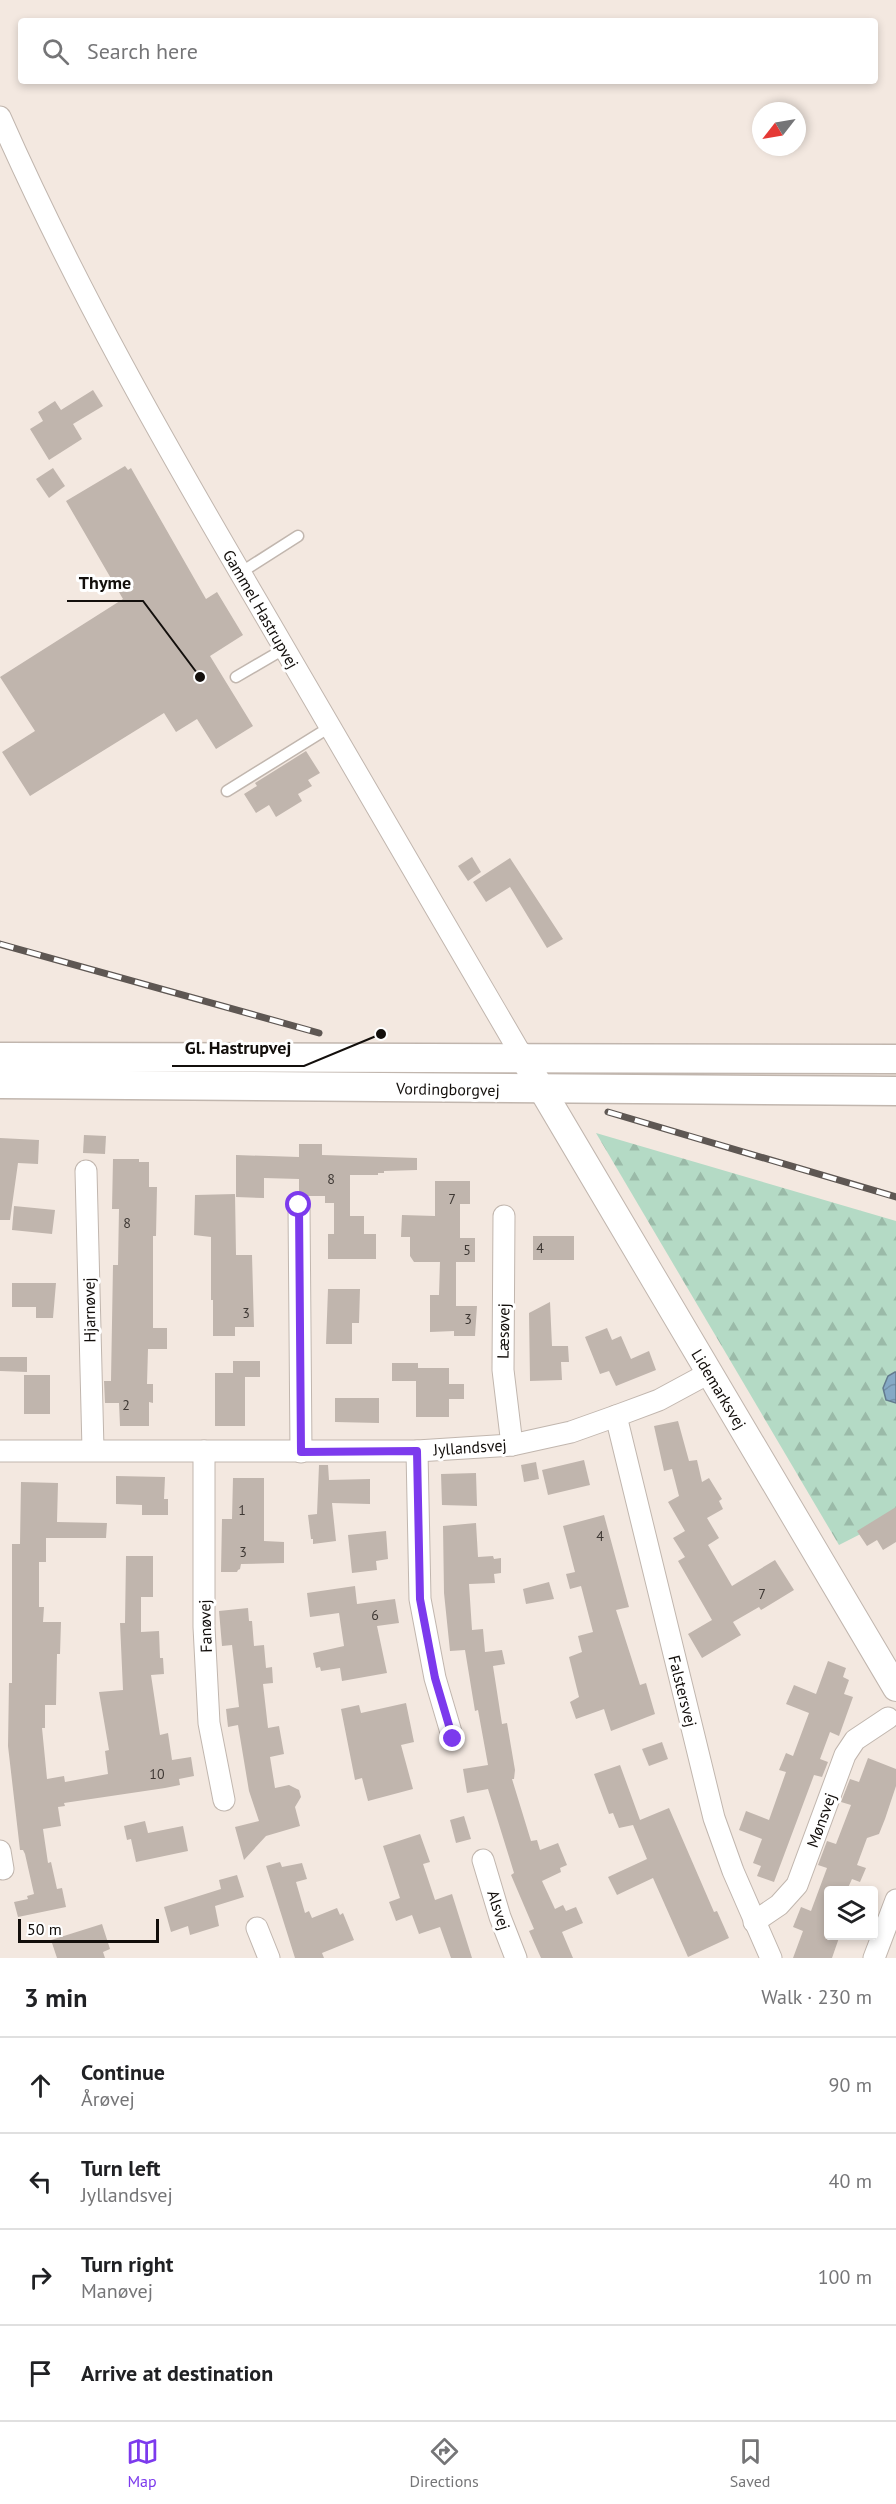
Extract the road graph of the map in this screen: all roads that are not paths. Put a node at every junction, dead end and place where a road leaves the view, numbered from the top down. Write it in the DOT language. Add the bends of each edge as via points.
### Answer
graph roads {
  1 [pos="0,117"];
  2 [pos="298,536"];
  3 [pos="240,573"];
  4 [pos="284,649"];
  5 [pos="236,677"];
  6 [pos="330,727"];
  7 [pos="227,791"];
  8 [pos="522,1056"];
  9 [pos="0,1057"];
  10 [pos="896,1059"];
  11 [pos="0,1084"];
  12 [pos="543,1090"];
  13 [pos="896,1091"];
  14 [pos="86,1171"];
  15 [pos="299,1205"];
  16 [pos="504,1216"];
  17 [pos="709,1372"];
  18 [pos="616,1416"];
  19 [pos="512,1445"];
  20 [pos="93,1449"];
  21 [pos="0,1451"];
  22 [pos="204,1451"];
  23 [pos="417,1451"];
  24 [pos="301,1452"];
  25 [pos="896,1688"];
  26 [pos="888,1718"];
  27 [pos="453,1739"];
  28 [pos="224,1800"];
  29 [pos="483,1860"];
  30 [pos="896,1900"];
  31 [pos="754,1922"];
  32 [pos="257,1928"];
  33 [pos="269,1958"];
  34 [pos="516,1958"];
  35 [pos="771,1958"];
  36 [pos="874,1958"];
  1 -- 3 [label="street, Gammel Hastrupvej" via="89,306"];
  2 -- 3 [label="lane"];
  3 -- 4 [label="street, Gammel Hastrupvej"];
  4 -- 5 [label="lane"];
  4 -- 6 [label="street, Gammel Hastrupvej"];
  6 -- 7 [label="lane"];
  6 -- 8 [label="street, Gammel Hastrupvej"];
  8 -- 9 [label="main road, Vordingborgvej"];
  8 -- 10 [label="main road, Vordingborgvej"];
  8 -- 12 [label="street, Gammel Hastrupvej"];
  11 -- 12 [label="main road, Vordingborgvej"];
  12 -- 13 [label="main road, Vordingborgvej"];
  12 -- 17 [label="street, Lidemarksvej"];
  14 -- 20 [label="street, Hjarnøvej"];
  15 -- 24 [label="street"];
  16 -- 19 [label="street, Læsøvej" via="502,1370"];
  17 -- 18 [label="street, Jyllandsvej" via="659,1400"];
  17 -- 25 [label="street, Lidemarksvej"];
  18 -- 19 [label="street, Jyllandsvej"];
  18 -- 31 [label="street, Falstersvej" via="714,1818"];
  19 -- 23 [label="street, Jyllandsvej"];
  20 -- 21 [label="street, Jyllandsvej"];
  20 -- 22 [label="street, Jyllandsvej"];
  22 -- 24 [label="street, Jyllandsvej"];
  22 -- 28 [label="street, Fanøvej" via="204,1638 209,1723"];
  23 -- 24 [label="street, Jyllandsvej"];
  23 -- 27 [label="street" via="420,1599 435,1678"];
  26 -- 31 [label="street, Mønsvej" via="855,1740 845,1755 797,1885 779,1905"];
  29 -- 34 [label="street, Alsvej"];
  30 -- 36 [label="street"];
  31 -- 35 [label="street, Falstersvej"];
  32 -- 33 [label="street"];
}
